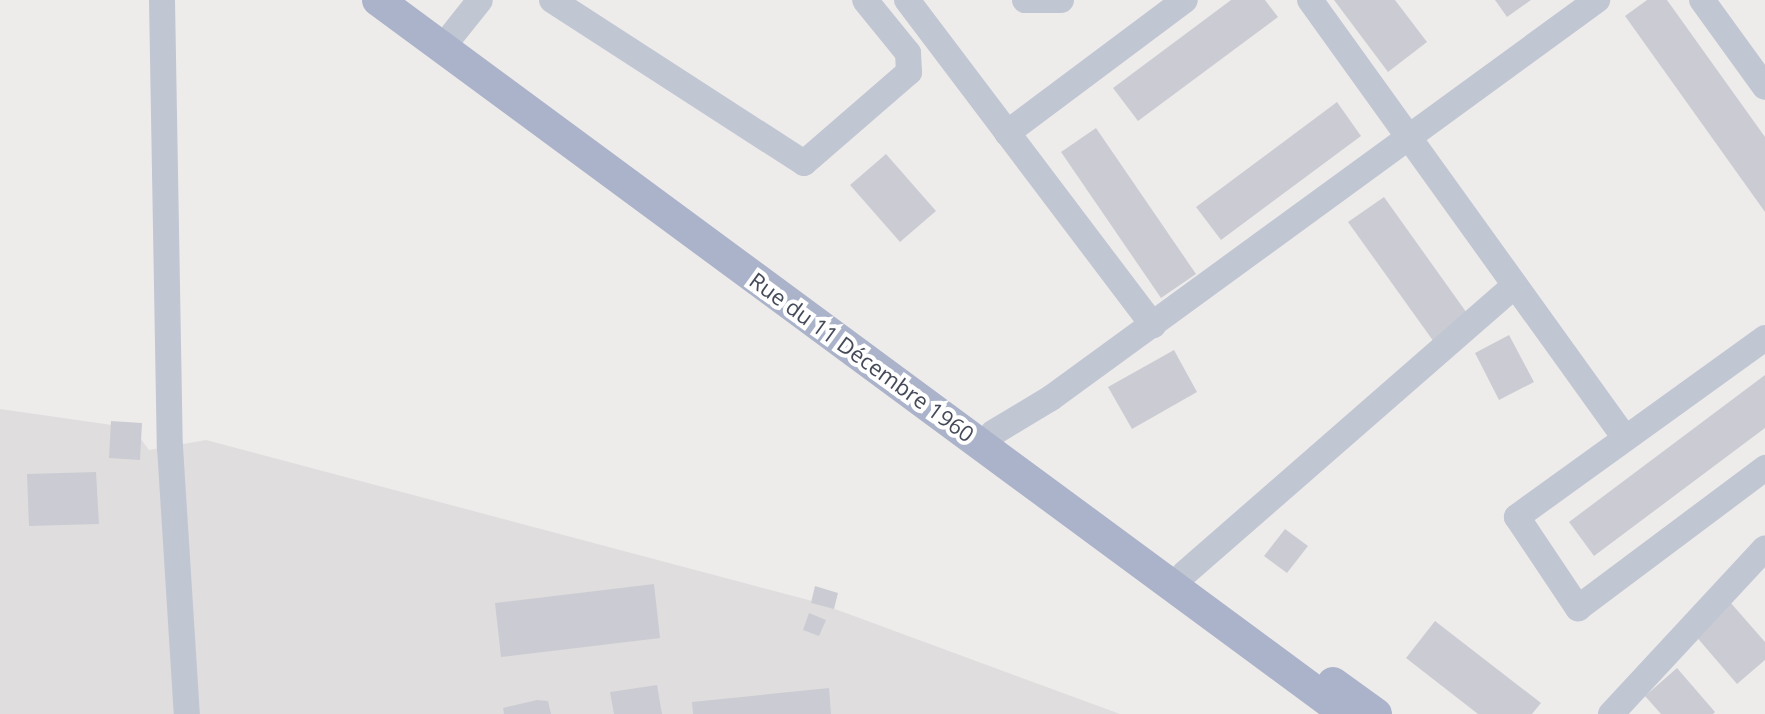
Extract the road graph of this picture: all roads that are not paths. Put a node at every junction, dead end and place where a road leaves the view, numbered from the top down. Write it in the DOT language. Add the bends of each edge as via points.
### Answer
graph roads {
  1 [pos="162,0"];
  2 [pos="378,0"];
  3 [pos="408,0"];
  4 [pos="480,0"];
  5 [pos="552,0"];
  6 [pos="865,0"];
  7 [pos="907,0"];
  8 [pos="1025,0"];
  9 [pos="1061,0"];
  10 [pos="1185,0"];
  11 [pos="1310,0"];
  12 [pos="1597,0"];
  13 [pos="1702,0"];
  14 [pos="453,34"];
  15 [pos="1765,87"];
  16 [pos="1007,133"];
  17 [pos="1411,139"];
  18 [pos="1515,285"];
  19 [pos="1153,325"];
  20 [pos="1765,338"];
  21 [pos="993,433"];
  22 [pos="1625,438"];
  23 [pos="1765,468"];
  24 [pos="1765,548"];
  25 [pos="1184,574"];
  26 [pos="187,714"];
  27 [pos="1346,714"];
  28 [pos="1376,714"];
  29 [pos="1611,714"];
  1 -- 26 [label="lane" via="170,447"];
  2 -- 27 [label="main road, Rue du 11 Décembre 1960"];
  3 -- 14 [label="main road, Rue du 11 Décembre 1960"];
  4 -- 14 [label="lane"];
  5 -- 6 [label="lane" via="804,163 909,72 908,53"];
  7 -- 16 [label="lane"];
  8 -- 9 [label="lane"];
  10 -- 16 [label="lane"];
  11 -- 17 [label="lane"];
  12 -- 17 [label="lane"];
  13 -- 15 [label="lane"];
  14 -- 21 [label="main road, Rue du 11 Décembre 1960"];
  16 -- 19 [label="lane"];
  17 -- 18 [label="lane"];
  17 -- 19 [label="lane"];
  18 -- 22 [label="lane"];
  18 -- 25 [label="lane"];
  19 -- 21 [label="lane"];
  20 -- 22 [label="lane"];
  21 -- 25 [label="main road, Rue du 11 Décembre 1960"];
  22 -- 23 [label="lane" via="1517,517 1578,608"];
  24 -- 29 [label="lane"];
  25 -- 28 [label="main road, Rue du 11 Décembre 1960"];
}
